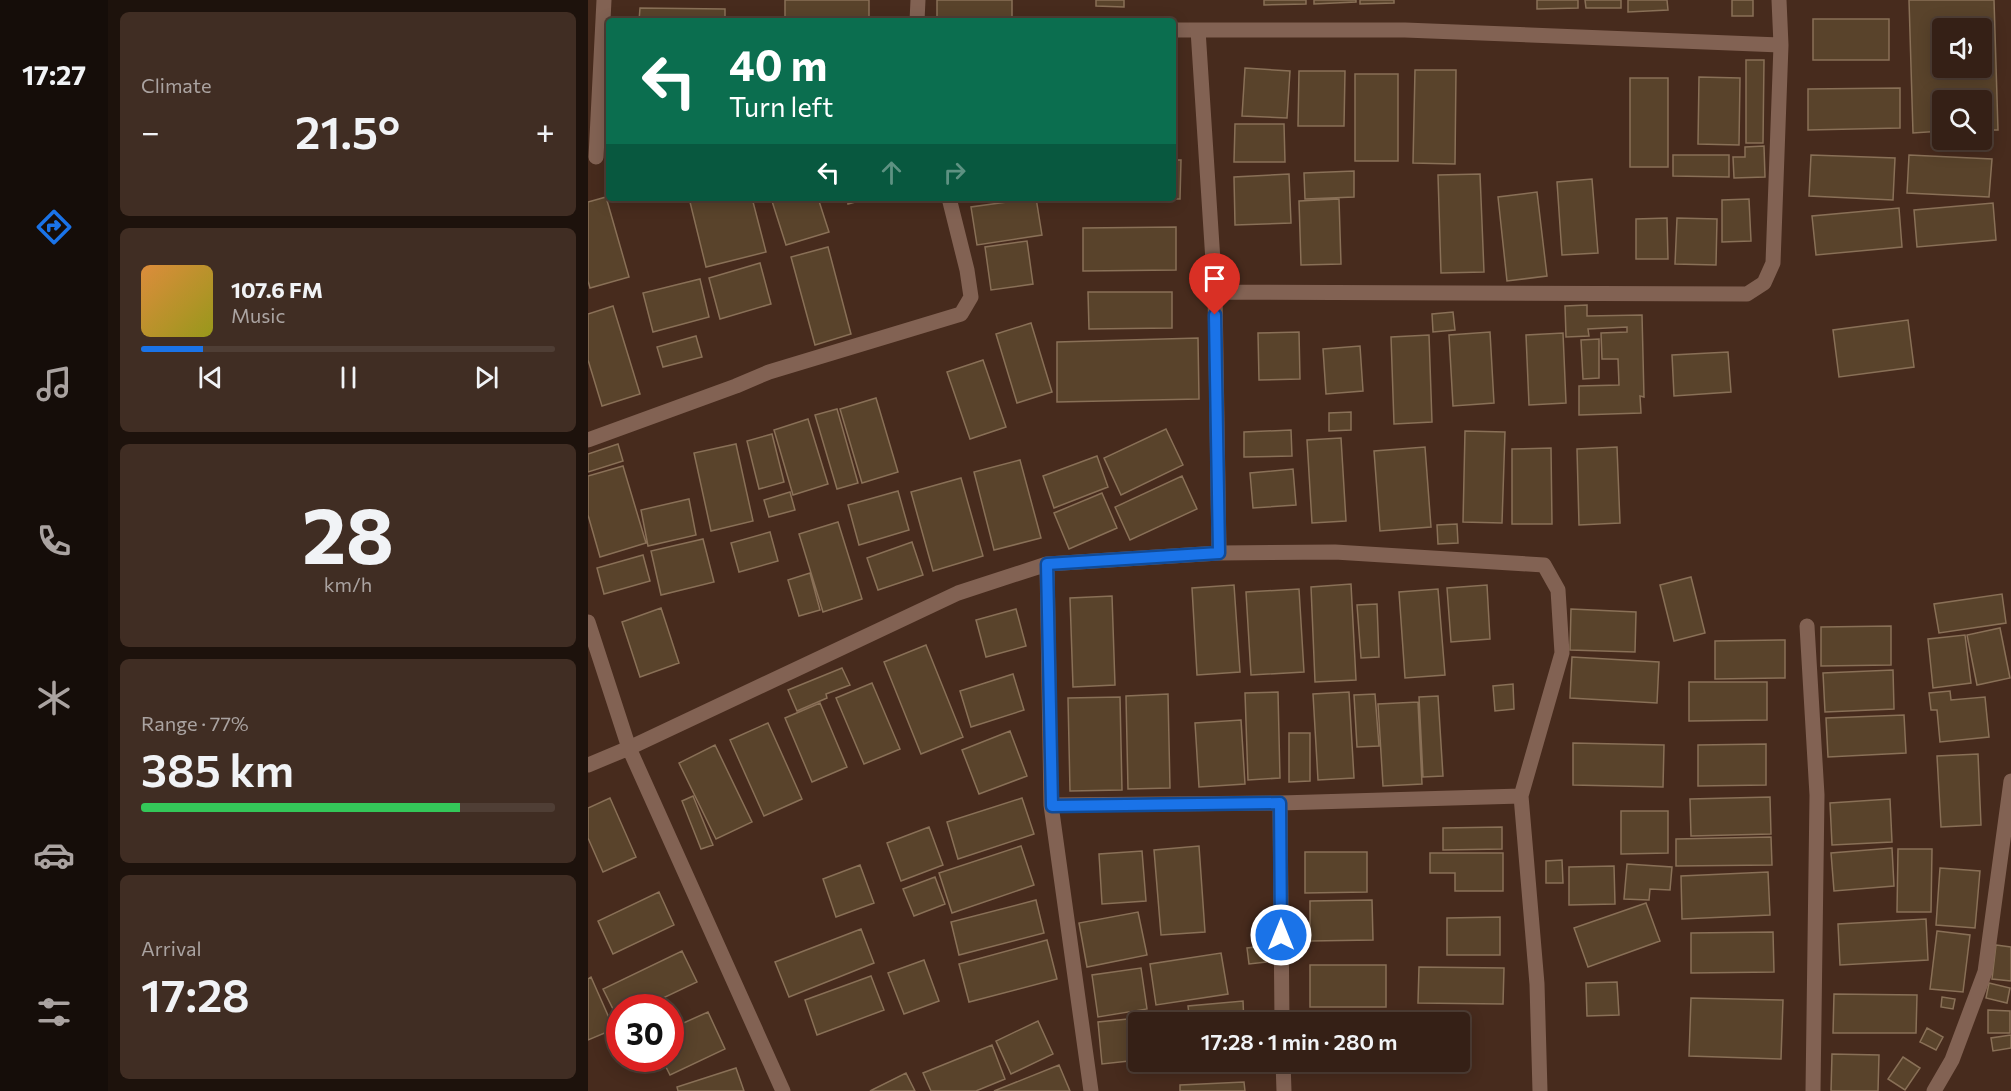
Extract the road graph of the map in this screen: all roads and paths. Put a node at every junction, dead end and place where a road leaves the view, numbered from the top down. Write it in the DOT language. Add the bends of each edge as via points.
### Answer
graph roads {
  1 [pos="604,0"];
  2 [pos="918,0"];
  3 [pos="1779,0"];
  4 [pos="917,18"];
  5 [pos="1176,30"];
  6 [pos="1198,30"];
  7 [pos="1782,45"];
  8 [pos="598,157"];
  9 [pos="950,201"];
  10 [pos="1215,291"];
  11 [pos="588,440"];
  12 [pos="1219,553"];
  13 [pos="1047,564"];
  14 [pos="588,622"];
  15 [pos="1807,626"];
  16 [pos="629,748"];
  17 [pos="588,765"];
  18 [pos="2011,781"];
  19 [pos="1521,796"];
  20 [pos="1280,803"];
  21 [pos="1052,806"];
  22 [pos="1282,1012"];
  23 [pos="1283,1072"];
  24 [pos="783,1091"];
  25 [pos="1091,1091"];
  26 [pos="1284,1091"];
  27 [pos="1540,1091"];
  28 [pos="1813,1091"];
  29 [pos="1934,1091"];
  1 -- 8 [label="street"];
  2 -- 4 [label="street"];
  3 -- 7 [label="street"];
  5 -- 6 [label="street"];
  6 -- 7 [label="street" via="1405,30"];
  6 -- 10 [label="street"];
  7 -- 10 [label="street" via="1773,263 1764,283 1747,294"];
  9 -- 11 [label="street" via="971,297 961,314 769,372"];
  10 -- 12 [label="street"];
  12 -- 13 [label="street"];
  12 -- 19 [label="street" via="1335,552 1544,565 1558,590 1562,653"];
  13 -- 16 [label="street" via="958,593"];
  13 -- 21 [label="street"];
  14 -- 16 [label="street"];
  15 -- 28 [label="street" via="1817,795"];
  16 -- 17 [label="street"];
  16 -- 24 [label="street"];
  18 -- 29 [label="street" via="1985,972 1952,1060"];
  19 -- 20 [label="street"];
  19 -- 27 [label="street" via="1537,984"];
  20 -- 21 [label="street"];
  20 -- 22 [label="street"];
  21 -- 25 [label="street"];
  23 -- 26 [label="street"];
}
